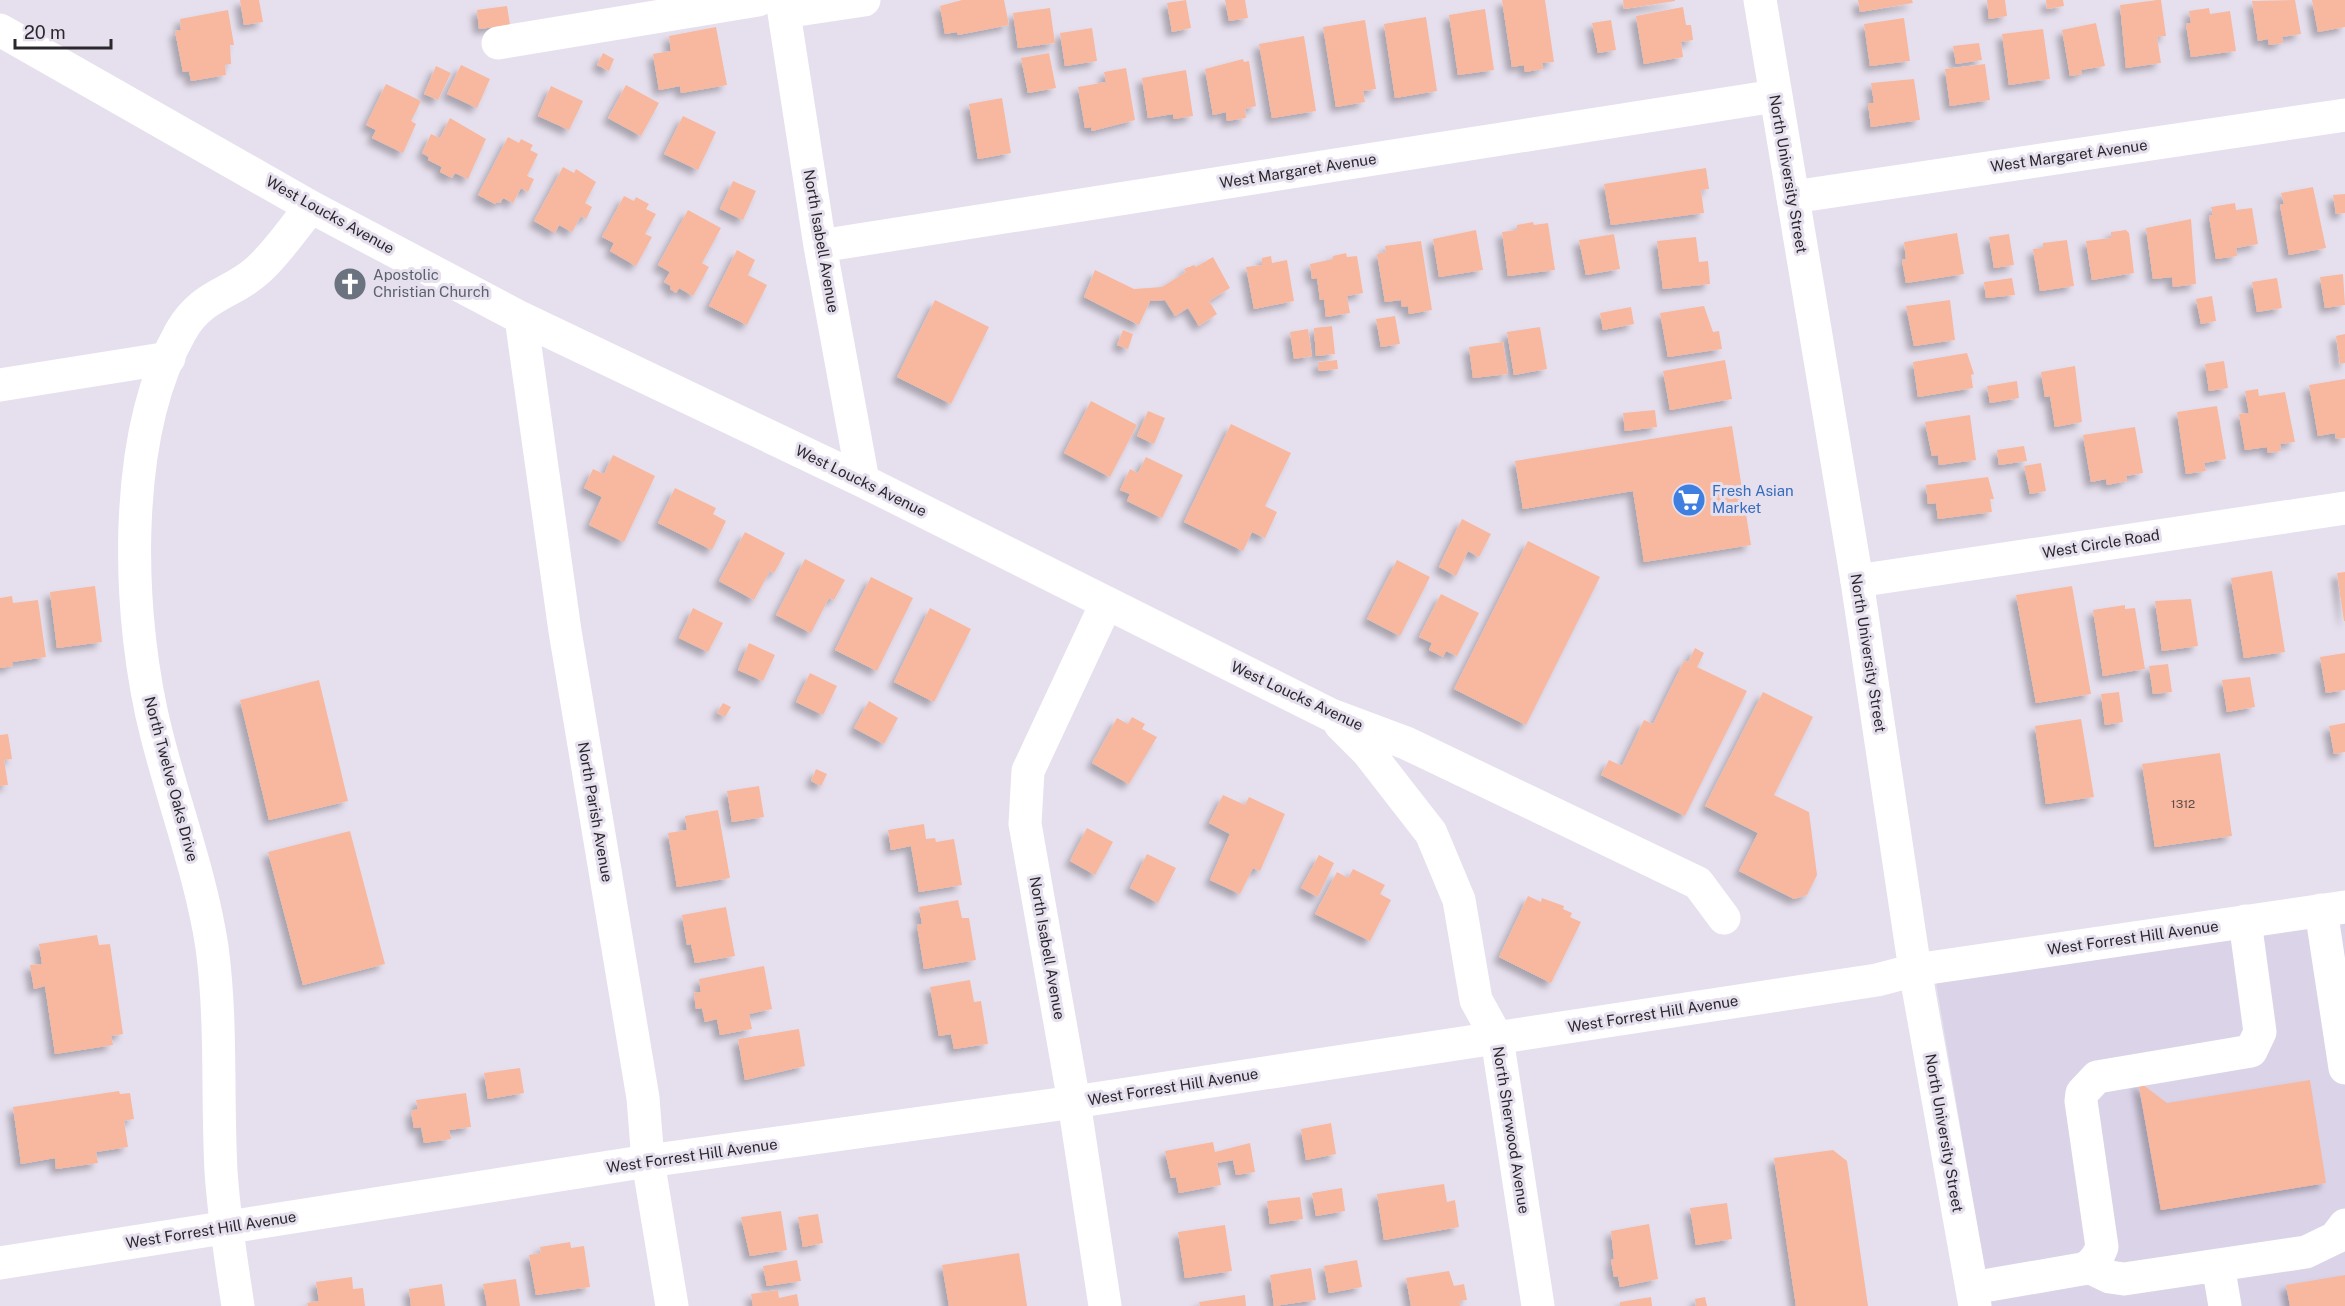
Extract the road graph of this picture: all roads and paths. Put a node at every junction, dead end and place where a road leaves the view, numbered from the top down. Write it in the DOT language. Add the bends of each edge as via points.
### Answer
graph roads {
  1 [pos="864,0"];
  2 [pos="1760,0"];
  3 [pos="775,4"];
  4 [pos="0,30"];
  5 [pos="498,43"];
  6 [pos="1775,96"];
  7 [pos="2345,115"];
  8 [pos="1792,197"];
  9 [pos="311,207"];
  10 [pos="820,246"];
  11 [pos="521,318"];
  12 [pos="169,358"];
  13 [pos="0,385"];
  14 [pos="863,481"];
  15 [pos="2345,508"];
  16 [pos="1857,581"];
  17 [pos="1106,604"];
  18 [pos="1331,716"];
  19 [pos="2333,908"];
  20 [pos="1724,918"];
  21 [pos="2245,921"];
  22 [pos="1915,970"];
  23 [pos="1497,1038"];
  24 [pos="2345,1068"];
  25 [pos="1074,1102"];
  26 [pos="648,1161"];
  27 [pos="225,1227"];
  28 [pos="2344,1227"];
  29 [pos="0,1263"];
  30 [pos="2218,1265"];
  31 [pos="2088,1267"];
  32 [pos="2126,1292"];
  33 [pos="1974,1297"];
  34 [pos="238,1306"];
  35 [pos="672,1306"];
  36 [pos="1105,1306"];
  37 [pos="1538,1306"];
  38 [pos="2225,1306"];
  1 -- 3 [label="street"];
  2 -- 6 [label="street, North University Street"];
  3 -- 5 [label="street"];
  3 -- 10 [label="street, North Isabell Avenue"];
  4 -- 9 [label="street, West Loucks Avenue"];
  6 -- 8 [label="street, North University Street"];
  6 -- 10 [label="street, West Margaret Avenue"];
  7 -- 8 [label="street, West Margaret Avenue"];
  8 -- 16 [label="street, North University Street"];
  9 -- 11 [label="street, West Loucks Avenue"];
  9 -- 12 [label="street, North Twelve Oaks Drive" via="257,271 202,304 181,330"];
  10 -- 14 [label="street, North Isabell Avenue"];
  11 -- 14 [label="street, West Loucks Avenue"];
  11 -- 26 [label="street, North Parish Avenue" via="565,631 643,1098"];
  12 -- 13 [label="street"];
  12 -- 27 [label="street, North Twelve Oaks Drive" via="154,396 137,485 134,539 140,639 157,736 190,847 211,943 219,1027"];
  14 -- 17 [label="street, West Loucks Avenue"];
  15 -- 16 [label="street, West Circle Road"];
  16 -- 22 [label="street, North University Street"];
  17 -- 18 [label="street, West Loucks Avenue"];
  17 -- 25 [label="street, North Isabell Avenue" via="1028,771 1025,824"];
  18 -- 20 [label="street, West Loucks Avenue" via="1406,743 1698,883"];
  18 -- 23 [label="street, North Sherwood Avenue" via="1368,752 1431,833 1459,900 1476,1000"];
  19 -- 21 [label="street, West Forrest Hill Avenue"];
  19 -- 24 [label="street"];
  21 -- 22 [label="street, West Forrest Hill Avenue"];
  21 -- 31 [label="street" via="2260,1032 2251,1051 2097,1077 2082,1093 2080,1101 2102,1247 2098,1258"];
  22 -- 23 [label="street, West Forrest Hill Avenue" via="1877,980"];
  22 -- 33 [label="street, North University Street"];
  23 -- 25 [label="street, West Forrest Hill Avenue"];
  23 -- 37 [label="street, North Sherwood Avenue"];
  25 -- 26 [label="street, West Forrest Hill Avenue"];
  25 -- 36 [label="street, North Isabell Avenue"];
  26 -- 27 [label="street, West Forrest Hill Avenue"];
  26 -- 35 [label="street, North Parish Avenue"];
  27 -- 29 [label="street, West Forrest Hill Avenue"];
  27 -- 34 [label="street, North Twelve Oaks Drive"];
  28 -- 30 [label="street" via="2335,1238 2306,1252"];
  30 -- 32 [label="street"];
  30 -- 38 [label="street"];
  31 -- 32 [label="street" via="2110,1277"];
  31 -- 33 [label="street"];
}
